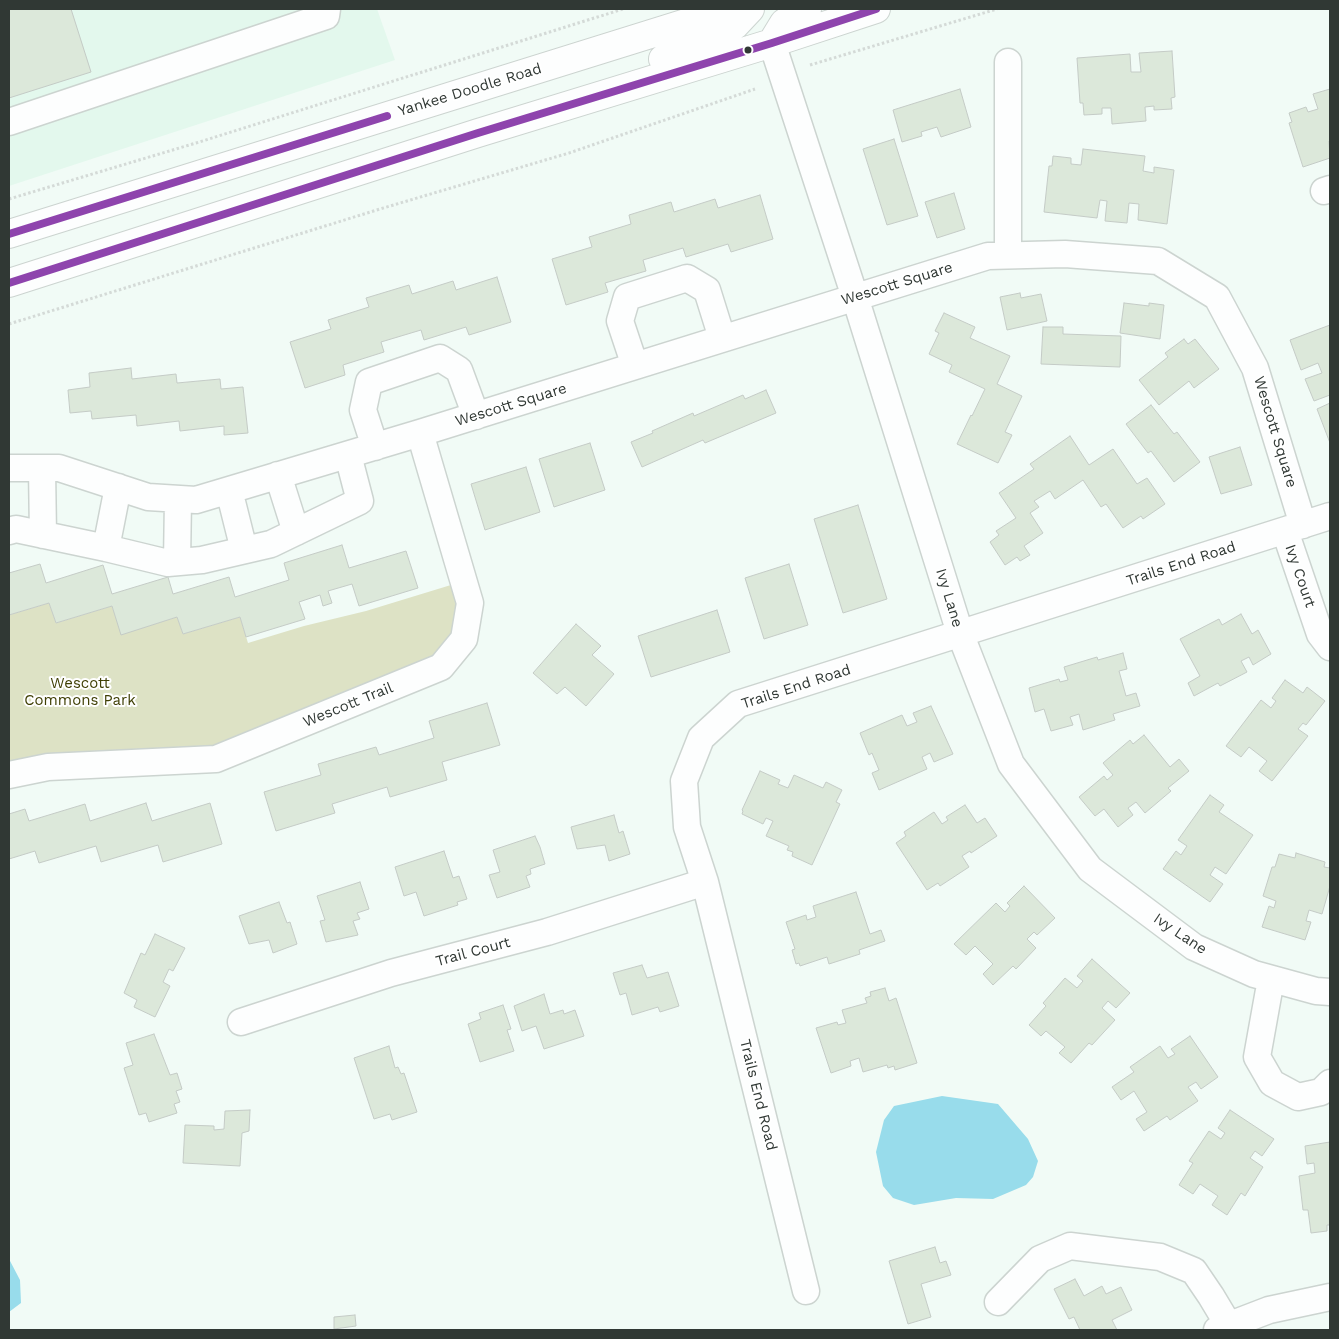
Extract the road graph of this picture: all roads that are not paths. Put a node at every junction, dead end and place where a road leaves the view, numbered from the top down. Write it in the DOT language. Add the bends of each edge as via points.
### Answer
graph roads {
  1 [pos="327,9"];
  2 [pos="731,9"];
  3 [pos="750,9"];
  4 [pos="807,9"];
  5 [pos="876,9"];
  6 [pos="772,42"];
  7 [pos="1008,62"];
  8 [pos="9,122"];
  9 [pos="369,168"];
  10 [pos="9,234"];
  11 [pos="1008,255"];
  12 [pos="9,283"];
  13 [pos="854,297"];
  14 [pos="722,338"];
  15 [pos="635,366"];
  16 [pos="476,416"];
  17 [pos="420,433"];
  18 [pos="375,447"];
  19 [pos="348,455"];
  20 [pos="9,468"];
  21 [pos="42,468"];
  22 [pos="278,475"];
  23 [pos="118,487"];
  24 [pos="229,490"];
  25 [pos="178,498"];
  26 [pos="1330,516"];
  27 [pos="1294,528"];
  28 [pos="9,531"];
  29 [pos="296,532"];
  30 [pos="43,535"];
  31 [pos="106,548"];
  32 [pos="244,550"];
  33 [pos="177,562"];
  34 [pos="960,633"];
  35 [pos="1330,647"];
  36 [pos="9,775"];
  37 [pos="705,882"];
  38 [pos="1271,979"];
  39 [pos="1330,992"];
  40 [pos="241,1022"];
  41 [pos="1330,1083"];
  42 [pos="806,1290"];
  43 [pos="1330,1297"];
  44 [pos="998,1302"];
  45 [pos="1223,1328"];
  1 -- 8 [label="street" via="326,16"];
  2 -- 10 [label="main road, Yankee Doodle Road"];
  3 -- 9 [label="main road" via="717,38 666,58 454,127"];
  4 -- 6 [label="main road" via="784,23"];
  5 -- 6 [label="main road"];
  6 -- 9 [label="main road"];
  6 -- 13 [label="street, Ivy Lane"];
  7 -- 11 [label="street"];
  9 -- 12 [label="main road"];
  11 -- 13 [label="street, Wescott Square" via="988,256"];
  11 -- 27 [label="street, Wescott Square" via="1064,254 1158,261 1217,297 1255,368"];
  13 -- 14 [label="street, Wescott Square"];
  13 -- 34 [label="street, Ivy Lane"];
  14 -- 15 [label="street, Wescott Square"];
  14 -- 15 [label="street" via="707,290 687,278 627,298 620,321"];
  15 -- 16 [label="street, Wescott Square"];
  16 -- 17 [label="street, Wescott Square"];
  16 -- 18 [label="street" via="459,370 440,358 369,382 363,410"];
  17 -- 18 [label="street, Wescott Square"];
  17 -- 36 [label="street, Wescott Trail" via="470,603 464,639 441,667 216,759 48,767"];
  18 -- 19 [label="street, Wescott Square"];
  19 -- 22 [label="street, Wescott Square"];
  19 -- 29 [label="street" via="360,501"];
  20 -- 21 [label="street, Wescott Square"];
  21 -- 23 [label="street, Wescott Square" via="59,468"];
  21 -- 30 [label="street"];
  22 -- 24 [label="street, Wescott Square"];
  22 -- 29 [label="street"];
  23 -- 25 [label="street, Wescott Square" via="148,497"];
  23 -- 31 [label="street"];
  24 -- 25 [label="street, Wescott Square" via="196,500"];
  24 -- 32 [label="street"];
  25 -- 33 [label="street"];
  26 -- 27 [label="street, Trails End Road"];
  27 -- 34 [label="street, Trails End Road"];
  27 -- 35 [label="street, Ivy Court" via="1320,634"];
  28 -- 30 [label="street" via="16,529"];
  29 -- 32 [label="street" via="271,544"];
  30 -- 31 [label="street"];
  31 -- 33 [label="street" via="168,563"];
  32 -- 33 [label="street"];
  34 -- 37 [label="street, Trails End Road" via="738,704 701,738 684,781 687,827"];
  34 -- 38 [label="street, Ivy Lane" via="1011,764 1090,868 1194,947"];
  37 -- 40 [label="street, Trail Court" via="547,932 390,974"];
  37 -- 42 [label="street, Trails End Road"];
  38 -- 39 [label="street, Ivy Lane"];
  38 -- 41 [label="street" via="1257,1057 1272,1083 1298,1097 1321,1092"];
  43 -- 45 [label="street" via="1269,1310"];
  44 -- 45 [label="street" via="1040,1259 1070,1246 1160,1257 1194,1271 1211,1296"];
}
